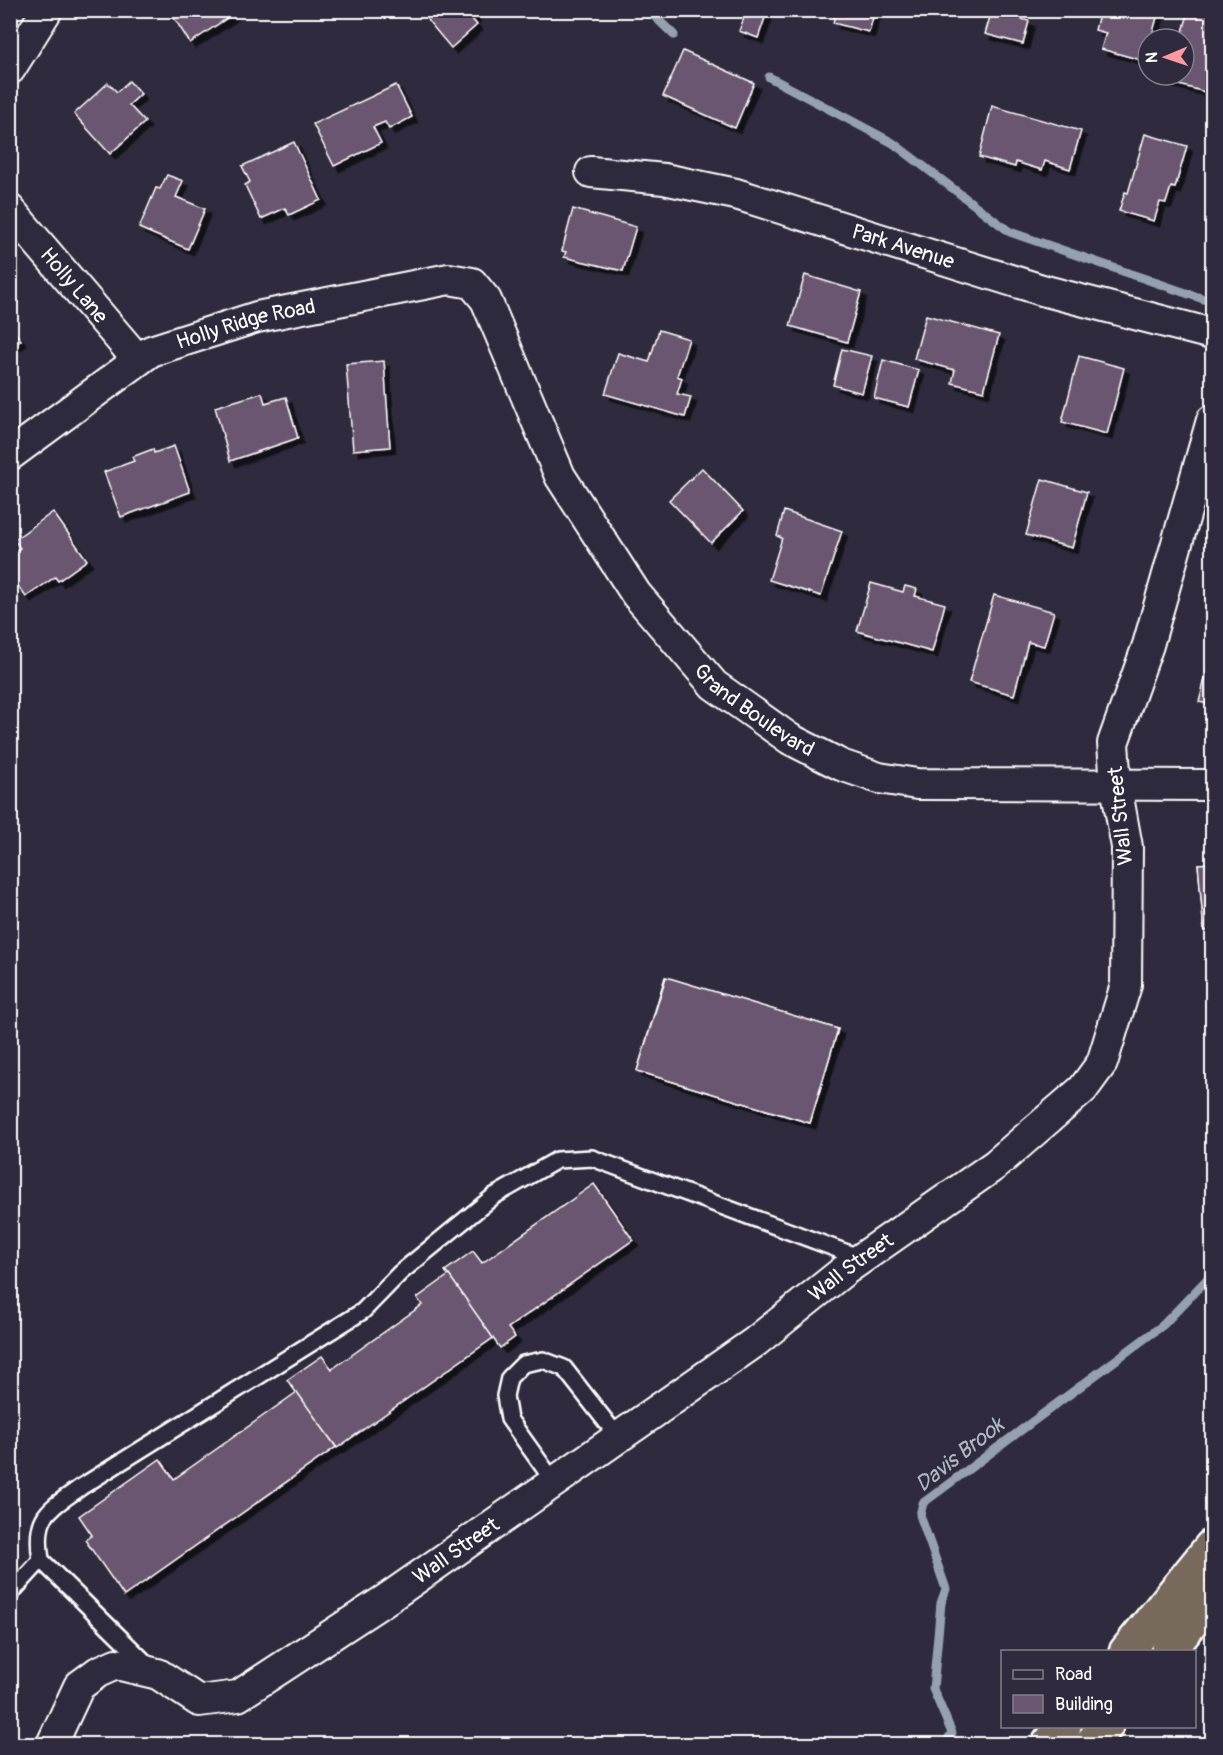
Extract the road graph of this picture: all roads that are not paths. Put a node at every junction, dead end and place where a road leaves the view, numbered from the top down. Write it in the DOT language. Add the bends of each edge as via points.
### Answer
graph roads {
  1 [pos="47,10"];
  2 [pos="10,69"];
  3 [pos="591,172"];
  4 [pos="10,210"];
  5 [pos="494,319"];
  6 [pos="1212,334"];
  7 [pos="138,360"];
  8 [pos="1212,420"];
  9 [pos="10,455"];
  10 [pos="1212,784"];
  11 [pos="1116,786"];
  12 [pos="861,1258"];
  13 [pos="618,1437"];
  14 [pos="554,1482"];
  15 [pos="1212,1546"];
  16 [pos="41,1560"];
  17 [pos="10,1594"];
  18 [pos="1212,1596"];
  19 [pos="1128,1650"];
  20 [pos="1170,1650"];
  21 [pos="158,1674"];
  22 [pos="1062,1728"];
  23 [pos="1104,1728"];
  24 [pos="52,1744"];
  25 [pos="1049,1744"];
  26 [pos="1091,1744"];
  1 -- 2 [label="street"];
  3 -- 6 [label="street, Park Avenue" via="664,179 736,194 1042,290"];
  4 -- 7 [label="street, Holly Lane"];
  5 -- 7 [label="street, Holly Ridge Road" via="486,300 472,283 449,279 257,316 151,351"];
  5 -- 11 [label="street, Grand Boulevard" via="560,476 636,594 714,685 790,739 841,765 879,778 917,784"];
  7 -- 9 [label="street, Holly Ridge Road"];
  8 -- 11 [label="street, Wall Street" via="1148,645 1113,743"];
  10 -- 11 [label="street, Grand Boulevard"];
  11 -- 12 [label="street, Wall Street" via="1126,847 1126,985 1102,1063 1083,1089 995,1165"];
  12 -- 13 [label="street, Wall Street" via="754,1342"];
  12 -- 16 [label="lane" via="592,1158 557,1160 494,1196 400,1273 363,1311 81,1486 49,1510 37,1535"];
  13 -- 14 [label="street, Wall Street"];
  13 -- 14 [label="lane" via="564,1368 543,1360 523,1364 509,1378 505,1396 508,1419"];
  14 -- 21 [label="street, Wall Street" via="238,1696 199,1701"];
  15 -- 19 [label="highway"];
  16 -- 17 [label="lane"];
  16 -- 21 [label="lane"];
  18 -- 20 [label="highway"];
  21 -- 24 [label="street, Wall Street" via="116,1664 98,1672 79,1686"];
  22 -- 25 [label="highway"];
  23 -- 26 [label="highway"];
}
